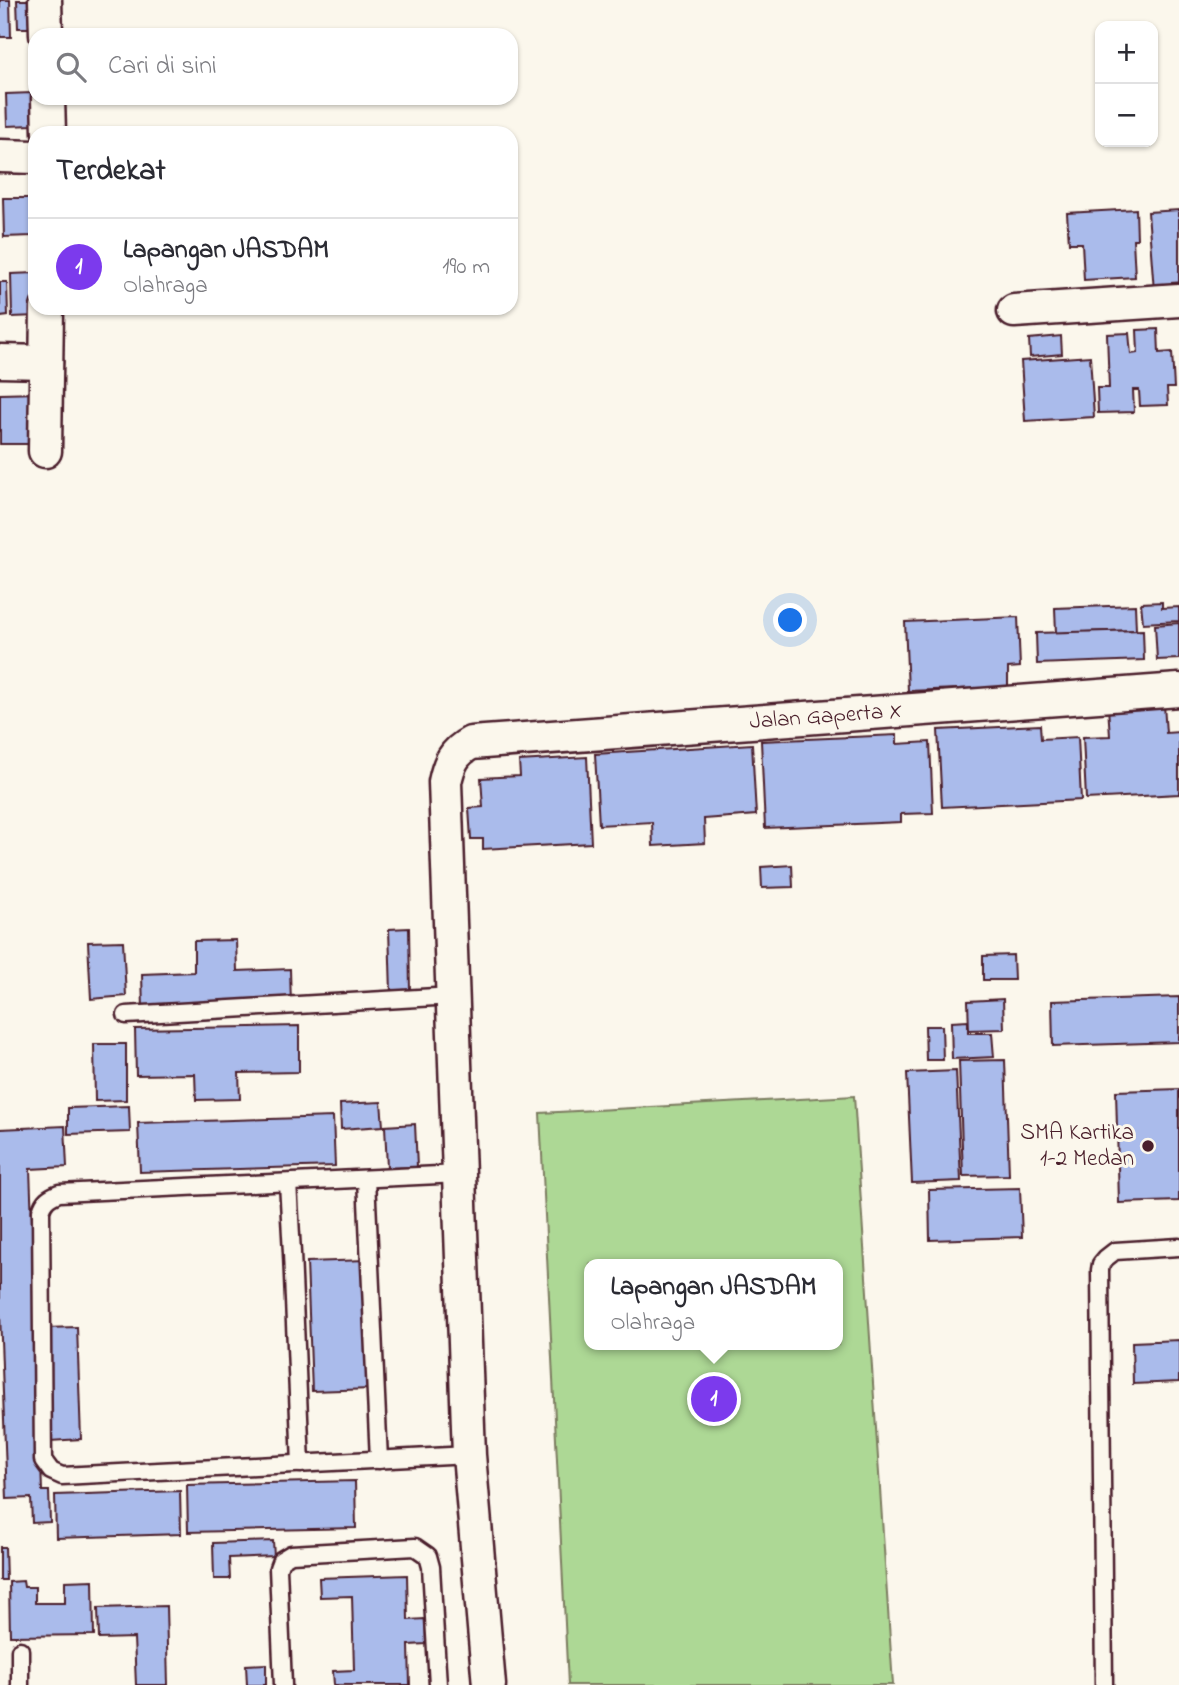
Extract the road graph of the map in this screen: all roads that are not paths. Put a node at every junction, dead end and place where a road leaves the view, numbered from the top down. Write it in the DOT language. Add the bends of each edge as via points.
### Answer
graph roads {
  1 [pos="46,0"];
  2 [pos="46,28"];
  3 [pos="48,105"];
  4 [pos="49,126"];
  5 [pos="0,156"];
  6 [pos="28,156"];
  7 [pos="1179,300"];
  8 [pos="1014,311"];
  9 [pos="47,315"];
  10 [pos="0,361"];
  11 [pos="46,362"];
  12 [pos="45,451"];
  13 [pos="1179,690"];
  14 [pos="453,996"];
  15 [pos="126,1016"];
  16 [pos="460,1174"];
  17 [pos="366,1180"];
  18 [pos="288,1183"];
  19 [pos="1179,1247"];
  20 [pos="469,1455"];
  21 [pos="379,1460"];
  22 [pos="301,1464"];
  23 [pos="20,1650"];
  24 [pos="20,1685"];
  25 [pos="283,1685"];
  26 [pos="438,1685"];
  27 [pos="489,1685"];
  28 [pos="1104,1685"];
  1 -- 2 [label="street"];
  3 -- 4 [label="street"];
  5 -- 6 [label="street"];
  7 -- 8 [label="street"];
  9 -- 11 [label="street"];
  10 -- 11 [label="street"];
  11 -- 12 [label="street"];
  13 -- 14 [label="street, Jalan Gaperta X" via="471,743 453,758 445,782"];
  14 -- 15 [label="lane"];
  14 -- 16 [label="street"];
  16 -- 17 [label="lane"];
  16 -- 20 [label="street"];
  17 -- 18 [label="lane"];
  17 -- 21 [label="lane"];
  18 -- 22 [label="lane"];
  18 -- 22 [label="lane" via="49,1196 41,1211 43,1460 62,1476"];
  19 -- 28 [label="lane" via="1115,1251 1101,1264"];
  20 -- 21 [label="lane"];
  20 -- 27 [label="street"];
  21 -- 22 [label="lane"];
  23 -- 24 [label="lane"];
  25 -- 26 [label="lane" via="281,1560 291,1554 415,1547 428,1556 431,1567"];
}
